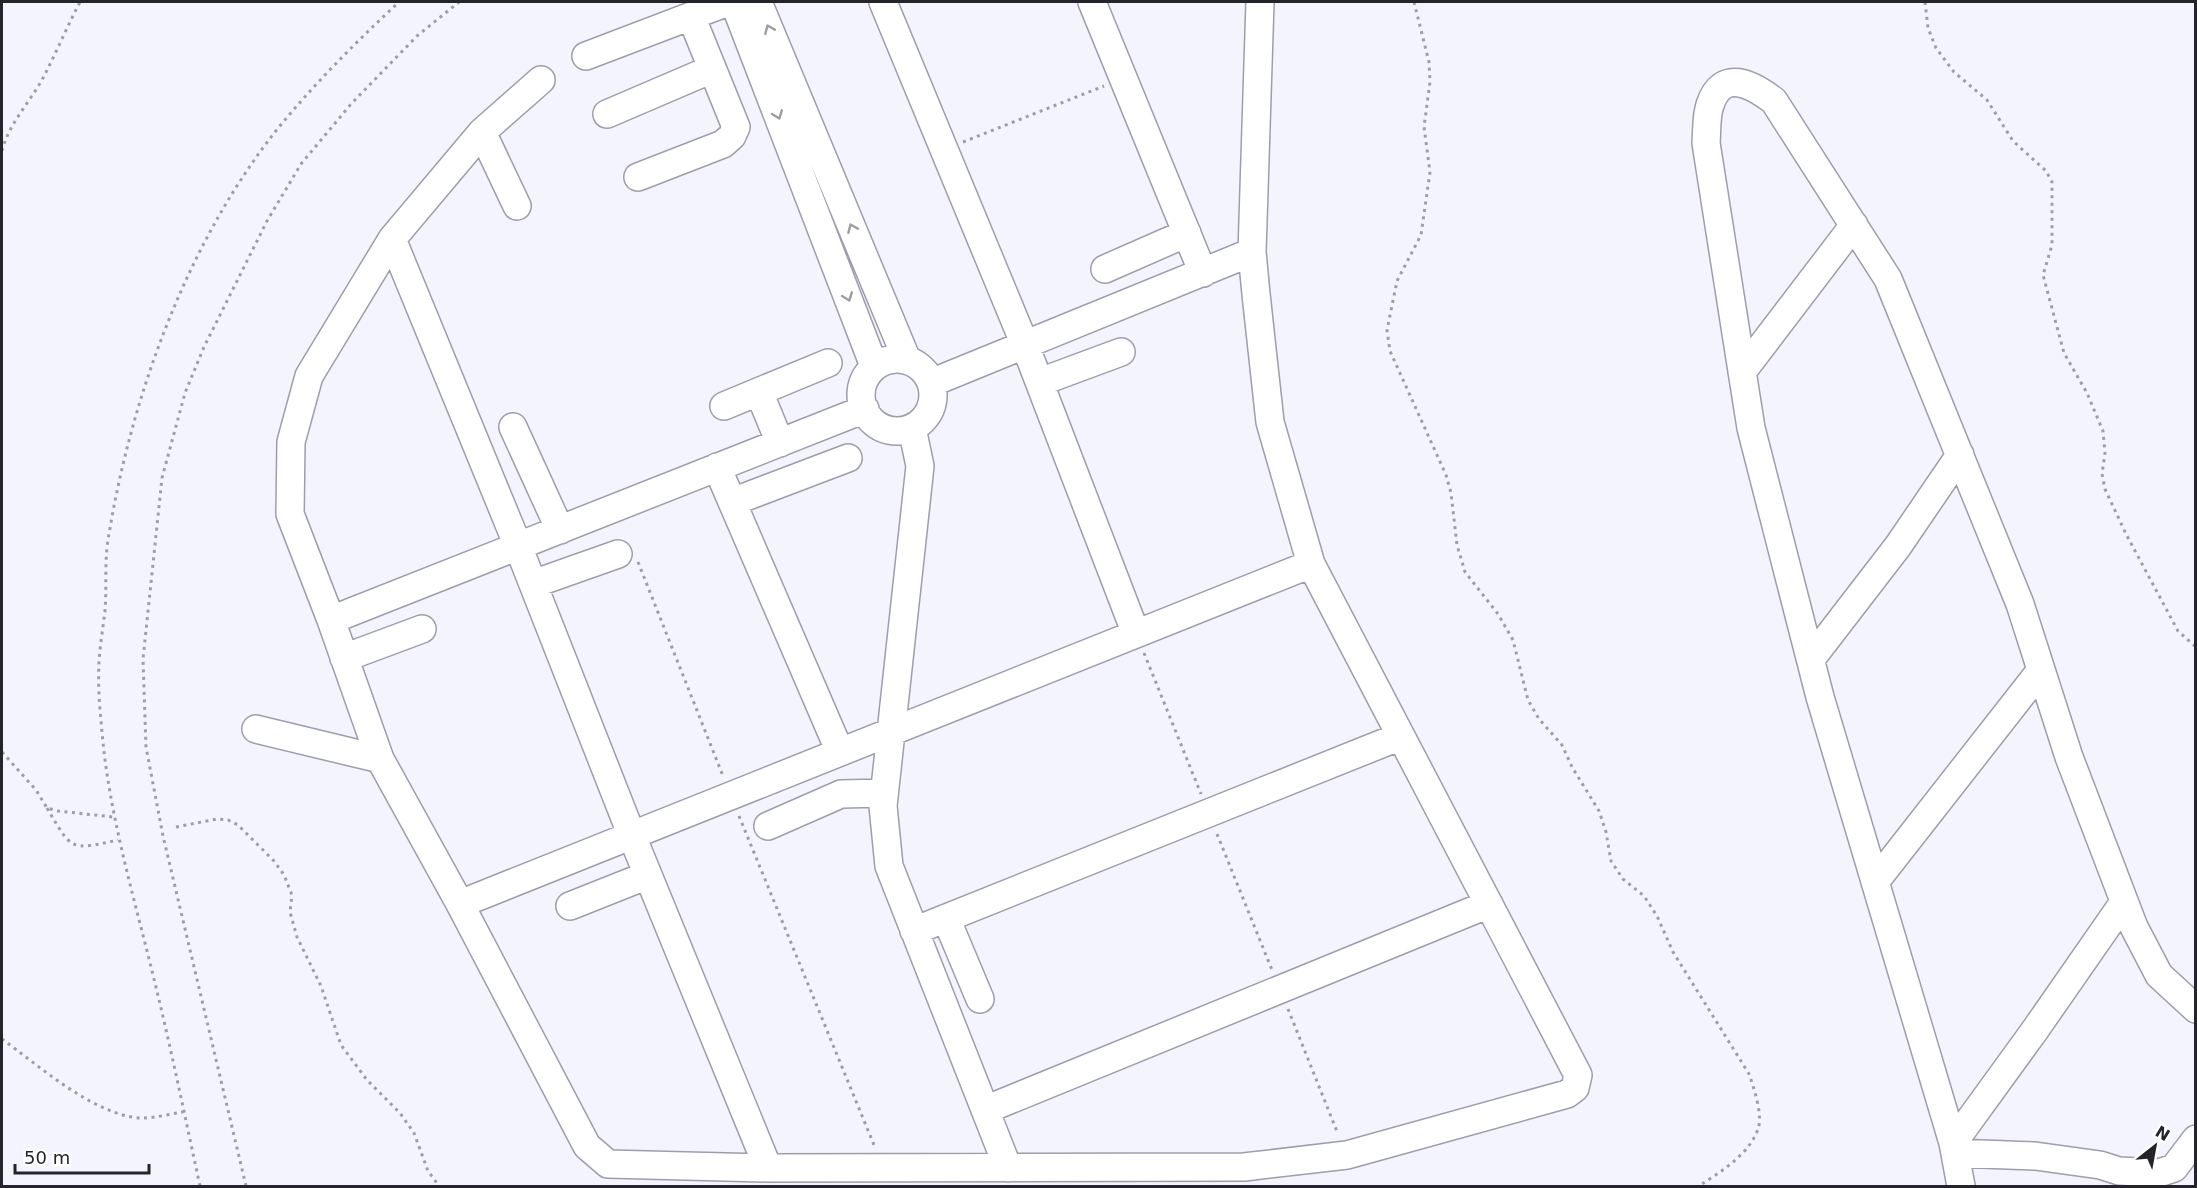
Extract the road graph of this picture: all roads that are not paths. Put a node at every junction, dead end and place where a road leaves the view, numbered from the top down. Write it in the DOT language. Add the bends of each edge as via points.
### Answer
graph roads {
  1 [pos="728,2"];
  2 [pos="734,2"];
  3 [pos="758,2"];
  4 [pos="883,2"];
  5 [pos="1092,2"];
  6 [pos="1260,2"];
  7 [pos="691,16"];
  8 [pos="586,56"];
  9 [pos="772,67"];
  10 [pos="712,69"];
  11 [pos="541,80"];
  12 [pos="607,114"];
  13 [pos="482,132"];
  14 [pos="638,177"];
  15 [pos="517,206"];
  16 [pos="1854,225"];
  17 [pos="1187,233"];
  18 [pos="392,239"];
  19 [pos="1252,252"];
  20 [pos="1105,269"];
  21 [pos="1203,273"];
  22 [pos="1025,345"];
  23 [pos="1122,352"];
  24 [pos="907,360"];
  25 [pos="828,363"];
  26 [pos="874,366"];
  27 [pos="1742,372"];
  28 [pos="1040,382"];
  29 [pos="932,383"];
  30 [pos="759,392"];
  31 [pos="724,406"];
  32 [pos="865,409"];
  33 [pos="513,427"];
  34 [pos="912,428"];
  35 [pos="780,443"];
  36 [pos="1960,455"];
  37 [pos="848,458"];
  38 [pos="717,467"];
  39 [pos="732,502"];
  40 [pos="560,530"];
  41 [pos="518,546"];
  42 [pos="618,554"];
  43 [pos="1311,564"];
  44 [pos="533,584"];
  45 [pos="331,620"];
  46 [pos="422,629"];
  47 [pos="1136,634"];
  48 [pos="344,658"];
  49 [pos="1811,659"];
  50 [pos="2041,670"];
  51 [pos="256,729"];
  52 [pos="891,732"];
  53 [pos="1401,736"];
  54 [pos="840,752"];
  55 [pos="380,759"];
  56 [pos="884,793"];
  57 [pos="768,826"];
  58 [pos="632,836"];
  59 [pos="648,875"];
  60 [pos="1875,882"];
  61 [pos="2124,902"];
  62 [pos="460,904"];
  63 [pos="1489,904"];
  64 [pos="570,906"];
  65 [pos="946,918"];
  66 [pos="914,931"];
  67 [pos="980,999"];
  68 [pos="2196,1009"];
  69 [pos="985,1110"];
  70 [pos="2196,1139"];
  71 [pos="1954,1148"];
  72 [pos="768,1168"];
  73 [pos="1008,1168"];
  74 [pos="1961,1186"];
  1 -- 7 [label="street"];
  2 -- 9 [label="street"];
  9 -- 3 [label="street, one-way"];
  4 -- 22 [label="street"];
  5 -- 17 [label="street"];
  6 -- 19 [label="street"];
  7 -- 8 [label="street"];
  7 -- 10 [label="street"];
  24 -- 9 [label="street, one-way"];
  9 -- 26 [label="street, one-way"];
  10 -- 12 [label="street"];
  10 -- 14 [label="street" via="736,127 732,136 723,144"];
  11 -- 13 [label="street"];
  13 -- 15 [label="street"];
  13 -- 18 [label="street"];
  16 -- 27 [label="street"];
  16 -- 27 [label="street" via="1774,101 1757,87 1743,82 1721,86 1709,106 1706,142"];
  16 -- 36 [label="street" via="1888,279"];
  17 -- 20 [label="street"];
  17 -- 21 [label="street"];
  18 -- 41 [label="street"];
  18 -- 45 [label="street" via="309,376 291,442 290,514"];
  19 -- 21 [label="street"];
  19 -- 43 [label="street" via="1270,422"];
  21 -- 22 [label="street"];
  22 -- 28 [label="street"];
  22 -- 29 [label="street"];
  23 -- 28 [label="street"];
  24 -- 26 [label="street" via="890,359"];
  24 -- 29 [label="street" via="922,369"];
  25 -- 30 [label="street"];
  26 -- 32 [label="street" via="863,380 861,397"];
  27 -- 49 [label="street" via="1751,428"];
  28 -- 47 [label="street"];
  29 -- 34 [label="street" via="933,401 926,417"];
  30 -- 31 [label="street"];
  30 -- 35 [label="street"];
  32 -- 34 [label="street" via="878,426 895,431"];
  32 -- 35 [label="street"];
  33 -- 40 [label="street"];
  34 -- 52 [label="street" via="920,466"];
  35 -- 38 [label="street"];
  36 -- 49 [label="street" via="1898,546"];
  36 -- 50 [label="street" via="2020,604"];
  37 -- 39 [label="street"];
  38 -- 39 [label="street"];
  38 -- 40 [label="street"];
  39 -- 54 [label="street"];
  40 -- 41 [label="street"];
  41 -- 44 [label="street"];
  41 -- 45 [label="street"];
  42 -- 44 [label="street"];
  43 -- 47 [label="street"];
  43 -- 53 [label="street"];
  44 -- 58 [label="street"];
  45 -- 48 [label="street"];
  46 -- 48 [label="street"];
  47 -- 52 [label="street"];
  48 -- 55 [label="street"];
  49 -- 60 [label="street"];
  50 -- 60 [label="street"];
  50 -- 61 [label="street"];
  51 -- 55 [label="street"];
  52 -- 54 [label="street"];
  52 -- 56 [label="street"];
  53 -- 63 [label="street"];
  53 -- 65 [label="street"];
  54 -- 58 [label="street"];
  55 -- 62 [label="street"];
  56 -- 57 [label="street" via="841,794"];
  56 -- 66 [label="street" via="889,866"];
  58 -- 59 [label="street"];
  58 -- 62 [label="street"];
  59 -- 64 [label="street"];
  59 -- 72 [label="street"];
  60 -- 71 [label="street"];
  61 -- 68 [label="street" via="2159,975"];
  61 -- 71 [label="street"];
  62 -- 72 [label="street" via="587,1146 608,1164"];
  63 -- 69 [label="street"];
  63 -- 73 [label="street" via="1578,1075 1575,1088 1567,1094 1347,1155 1244,1167"];
  65 -- 66 [label="street"];
  65 -- 67 [label="street"];
  66 -- 69 [label="street"];
  69 -- 73 [label="street"];
  70 -- 71 [label="street" via="2174,1168 2159,1173"];
  71 -- 74 [label="street"];
  72 -- 73 [label="street"];
}
